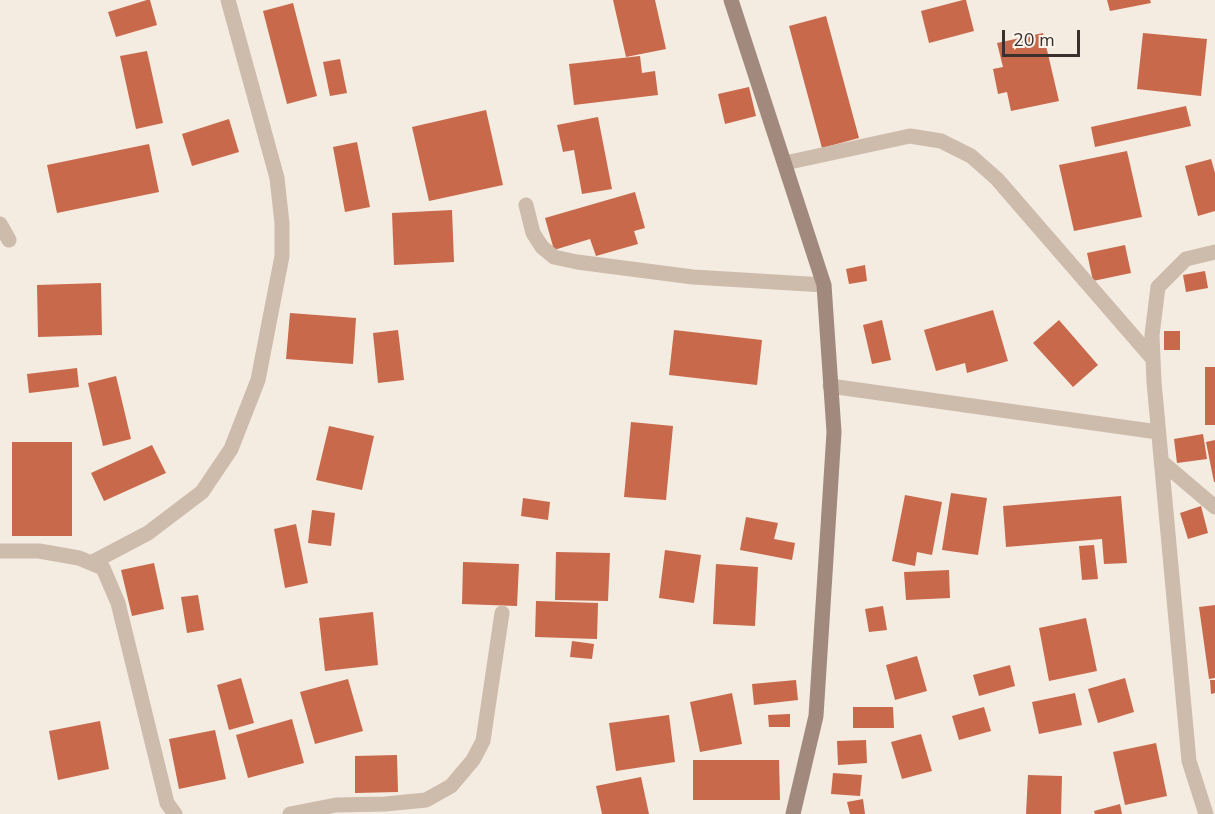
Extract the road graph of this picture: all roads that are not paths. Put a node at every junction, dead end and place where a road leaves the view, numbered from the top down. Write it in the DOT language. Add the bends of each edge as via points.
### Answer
graph roads {
  1 [pos="228,0"];
  2 [pos="731,0"];
  3 [pos="784,163"];
  4 [pos="526,206"];
  5 [pos="0,224"];
  6 [pos="9,240"];
  7 [pos="1215,252"];
  8 [pos="824,285"];
  9 [pos="1153,359"];
  10 [pos="830,386"];
  11 [pos="1158,432"];
  12 [pos="1162,462"];
  13 [pos="1215,507"];
  14 [pos="0,551"];
  15 [pos="91,563"];
  16 [pos="502,613"];
  17 [pos="176,814"];
  18 [pos="290,814"];
  19 [pos="793,814"];
  20 [pos="1206,814"];
  1 -- 15 [label="street" via="277,178 282,224 282,256 258,380 231,449 202,492 148,533"];
  2 -- 3 [label="street"];
  3 -- 8 [label="street"];
  3 -- 9 [label="street" via="910,136 941,141 971,156 997,179"];
  4 -- 8 [label="street" via="533,233 554,257 693,277"];
  5 -- 6 [label="street"];
  7 -- 9 [label="street" via="1186,259 1158,287"];
  8 -- 10 [label="street"];
  9 -- 11 [label="street"];
  10 -- 11 [label="street"];
  10 -- 19 [label="street" via="834,432 816,716"];
  11 -- 12 [label="street"];
  12 -- 13 [label="street"];
  12 -- 20 [label="street" via="1190,761"];
  14 -- 15 [label="street" via="39,551"];
  15 -- 17 [label="street" via="103,568 118,603 167,803"];
  16 -- 18 [label="street" via="483,741 451,786 426,800 336,805"];
}
